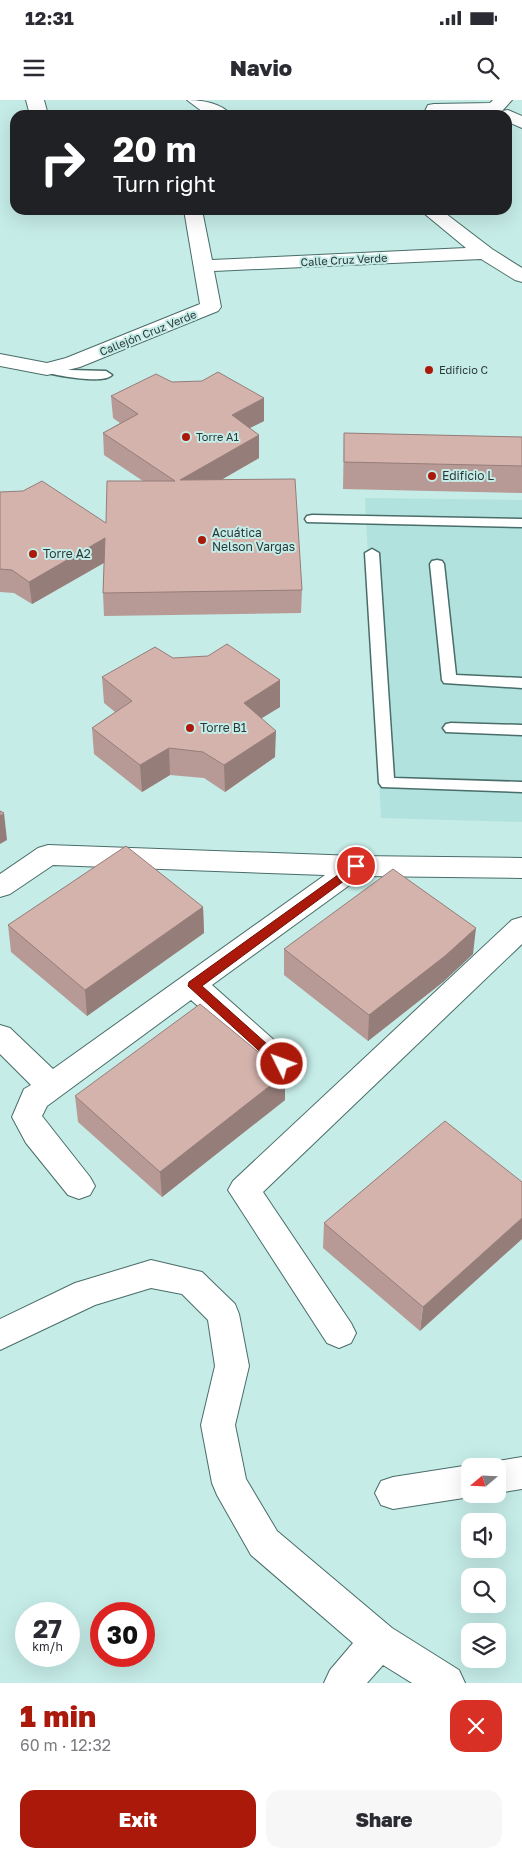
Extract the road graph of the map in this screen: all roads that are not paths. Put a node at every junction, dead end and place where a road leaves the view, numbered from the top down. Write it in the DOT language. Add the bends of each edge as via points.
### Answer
graph roads {
  1 [pos="196,100"];
  2 [pos="210,110"];
  3 [pos="434,110"];
  4 [pos="503,110"];
  5 [pos="194,215"];
  6 [pos="437,215"];
  7 [pos="486,253"];
  8 [pos="203,266"];
  9 [pos="522,276"];
  10 [pos="0,360"];
  11 [pos="47,369"];
  12 [pos="107,372"];
  13 [pos="312,519"];
  14 [pos="522,523"];
  15 [pos="372,553"];
  16 [pos="437,564"];
  17 [pos="522,683"];
  18 [pos="452,728"];
  19 [pos="522,730"];
  20 [pos="522,787"];
  21 [pos="356,866"];
  22 [pos="522,868"];
  23 [pos="0,887"];
  24 [pos="522,927"];
  25 [pos="194,986"];
  26 [pos="0,1036"];
  27 [pos="282,1064"];
  28 [pos="51,1086"];
  29 [pos="79,1186"];
  30 [pos="339,1333"];
  31 [pos="0,1335"];
  32 [pos="522,1473"];
  33 [pos="506,1476"];
  34 [pos="461,1482"];
  35 [pos="393,1493"];
  36 [pos="379,1641"];
  37 [pos="344,1683"];
  38 [pos="446,1683"];
  1 -- 2 [label="street"];
  3 -- 4 [label="street"];
  5 -- 8 [label="street, Callejón Cruz Verde"];
  6 -- 7 [label="street"];
  7 -- 8 [label="street, Calle Cruz Verde"];
  7 -- 9 [label="street"];
  8 -- 11 [label="street, Callejón Cruz Verde" via="211,307 73,363"];
  10 -- 11 [label="street"];
  11 -- 12 [label="lane" via="70,374"];
  13 -- 14 [label="lane"];
  15 -- 20 [label="lane" via="387,783"];
  16 -- 17 [label="lane" via="449,680"];
  18 -- 19 [label="lane"];
  21 -- 22 [label="street"];
  21 -- 23 [label="street" via="48,855"];
  21 -- 25 [label="street"];
  24 -- 30 [label="street" via="244,1190"];
  25 -- 27 [label="street"];
  25 -- 28 [label="street"];
  26 -- 28 [label="street"];
  28 -- 29 [label="street" via="35,1098 27,1117"];
  31 -- 36 [label="street" via="87,1293 151,1274 191,1282 223,1314 232,1366 218,1425 228,1483 264,1543"];
  32 -- 33 [label="street"];
  34 -- 35 [label="street"];
  36 -- 37 [label="street"];
  36 -- 38 [label="street"];
}
